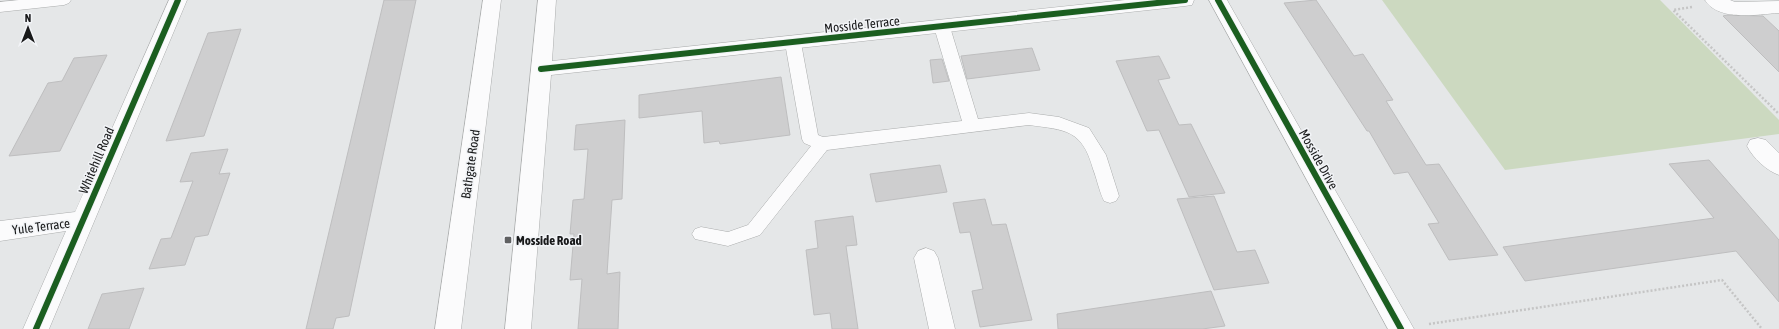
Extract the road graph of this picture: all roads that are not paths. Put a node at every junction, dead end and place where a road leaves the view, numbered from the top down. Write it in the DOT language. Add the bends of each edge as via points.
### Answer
graph roads {
  1 [pos="64,0"];
  2 [pos="178,0"];
  3 [pos="492,0"];
  4 [pos="547,0"];
  5 [pos="1185,0"];
  6 [pos="1218,0"];
  7 [pos="1715,1"];
  8 [pos="0,6"];
  9 [pos="1779,7"];
  10 [pos="942,27"];
  11 [pos="793,43"];
  12 [pos="541,69"];
  13 [pos="972,126"];
  14 [pos="822,144"];
  15 [pos="1758,146"];
  16 [pos="1779,166"];
  17 [pos="1110,196"];
  18 [pos="82,220"];
  19 [pos="0,231"];
  20 [pos="701,234"];
  21 [pos="926,258"];
  22 [pos="36,329"];
  23 [pos="448,329"];
  24 [pos="518,329"];
  25 [pos="942,329"];
  26 [pos="1400,329"];
  1 -- 8 [label="lane"];
  2 -- 18 [label="street, Whitehill Road"];
  3 -- 23 [label="street, Bathgate Road"];
  4 -- 12 [label="street"];
  5 -- 10 [label="street, Mosside Terrace"];
  6 -- 26 [label="street, Mosside Drive"];
  7 -- 9 [label="street" via="1732,10"];
  10 -- 11 [label="street, Mosside Terrace"];
  10 -- 13 [label="lane"];
  11 -- 12 [label="street, Mosside Terrace"];
  11 -- 14 [label="lane" via="810,139"];
  12 -- 24 [label="street"];
  13 -- 14 [label="lane"];
  13 -- 17 [label="lane" via="1029,119 1059,123 1083,132 1098,155"];
  14 -- 20 [label="lane" via="754,230 728,239"];
  15 -- 16 [label="street"];
  18 -- 19 [label="street, Yule Terrace"];
  18 -- 22 [label="street, Whitehill Road"];
  21 -- 25 [label="street"];
}
